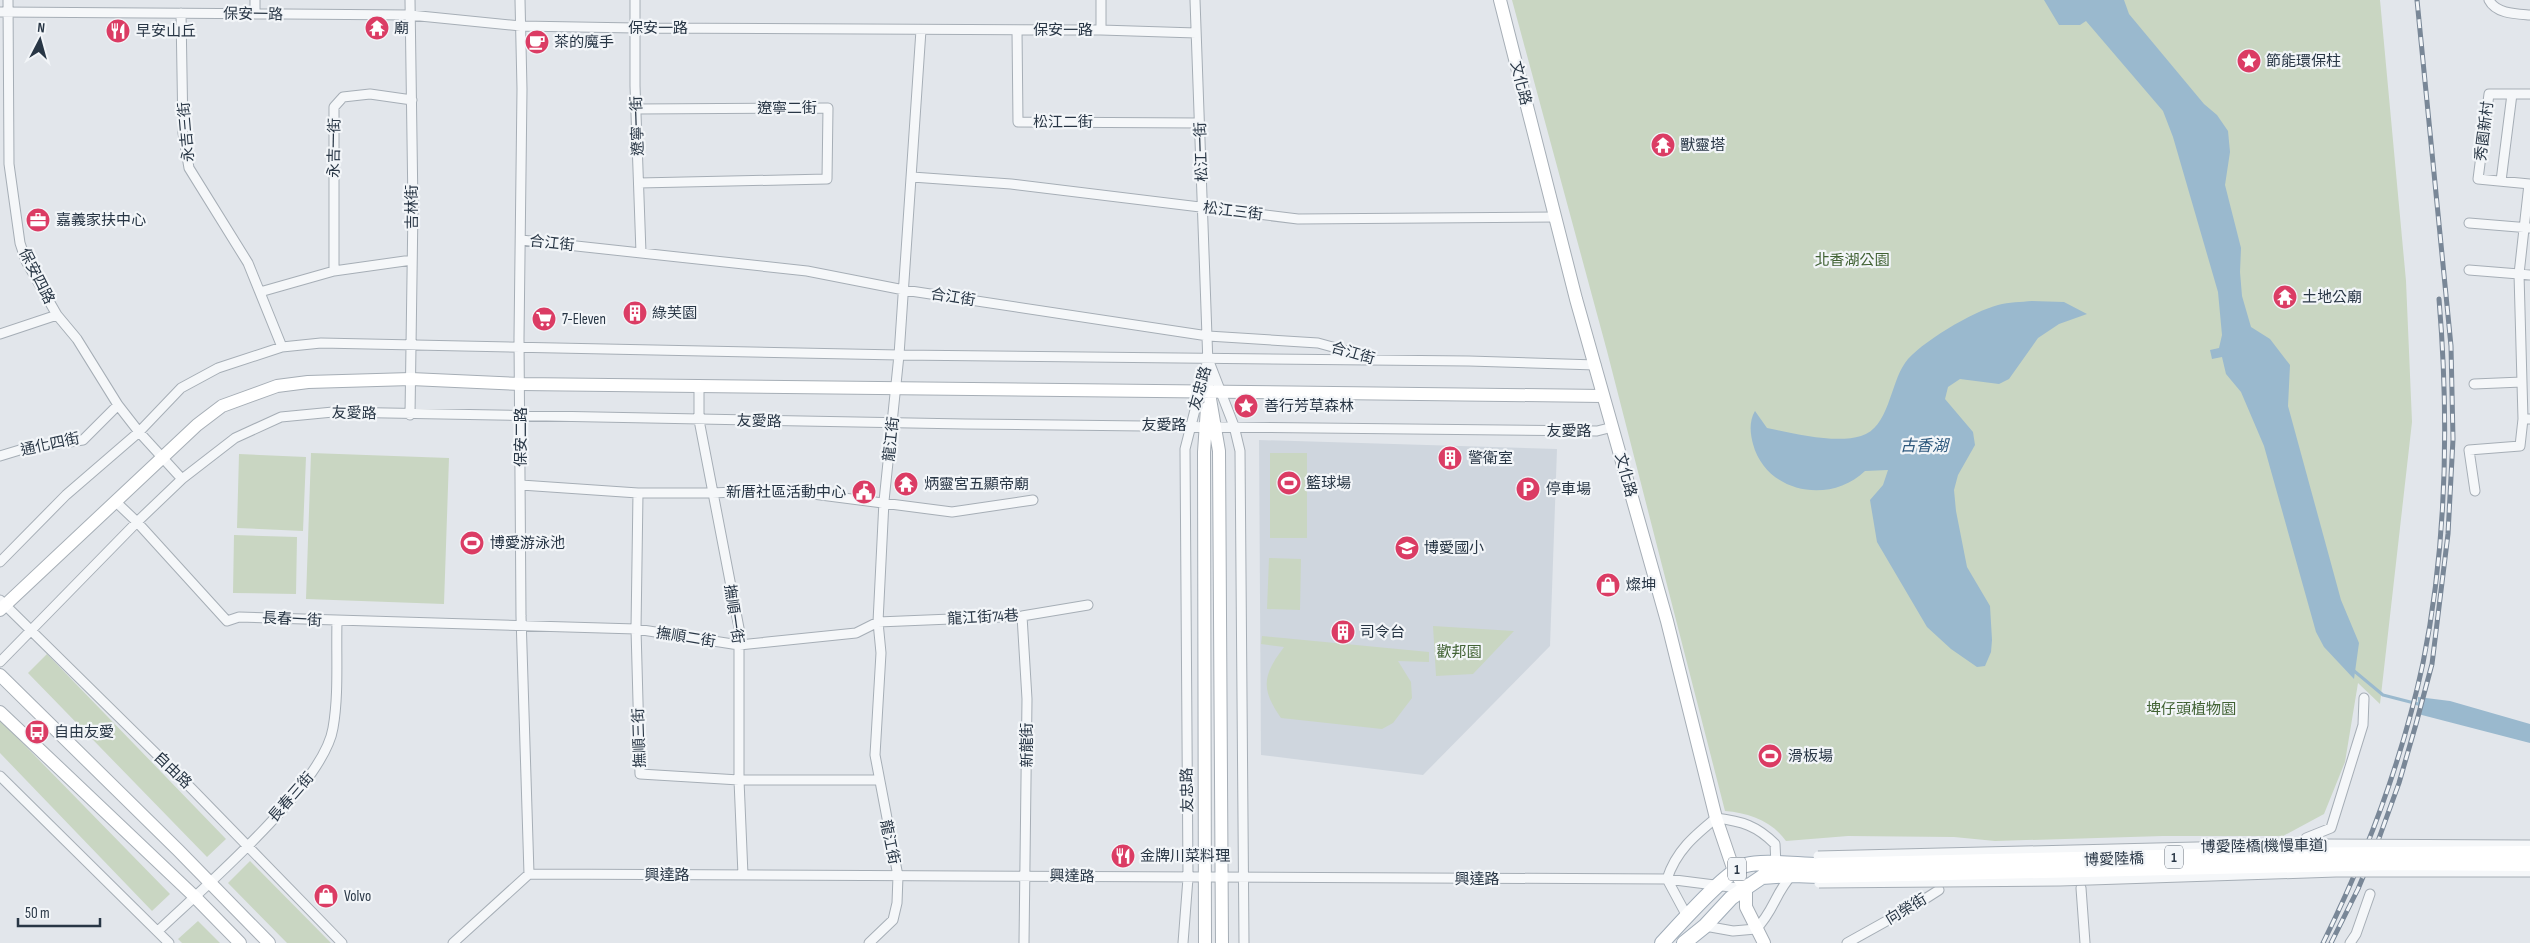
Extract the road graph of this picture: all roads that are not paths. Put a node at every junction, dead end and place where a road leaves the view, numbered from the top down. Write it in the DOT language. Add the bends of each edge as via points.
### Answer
graph roads {
  1 [pos="8,0"];
  2 [pos="255,0"];
  3 [pos="410,0"];
  4 [pos="520,0"];
  5 [pos="635,0"];
  6 [pos="1101,0"];
  7 [pos="1195,0"];
  8 [pos="1500,0"];
  9 [pos="2489,0"];
  10 [pos="4,11"];
  11 [pos="181,13"];
  12 [pos="255,14"];
  13 [pos="410,15"];
  14 [pos="2530,15"];
  15 [pos="521,26"];
  16 [pos="635,28"];
  17 [pos="921,30"];
  18 [pos="1101,30"];
  19 [pos="1017,31"];
  20 [pos="1196,33"];
  21 [pos="2512,94"];
  22 [pos="2530,94"];
  23 [pos="412,100"];
  24 [pos="636,109"];
  25 [pos="1200,123"];
  26 [pos="4,165"];
  27 [pos="912,177"];
  28 [pos="2501,181"];
  29 [pos="639,183"];
  30 [pos="2530,184"];
  31 [pos="1202,208"];
  32 [pos="1556,216"];
  33 [pos="2469,223"];
  34 [pos="2528,227"];
  35 [pos="521,240"];
  36 [pos="641,253"];
  37 [pos="412,260"];
  38 [pos="2469,270"];
  39 [pos="334,271"];
  40 [pos="2519,274"];
  41 [pos="2530,275"];
  42 [pos="904,290"];
  43 [pos="260,292"];
  44 [pos="57,316"];
  45 [pos="0,334"];
  46 [pos="1208,336"];
  47 [pos="411,345"];
  48 [pos="282,347"];
  49 [pos="520,347"];
  50 [pos="2526,353"];
  51 [pos="899,355"];
  52 [pos="1208,359"];
  53 [pos="1383,361"];
  54 [pos="1596,365"];
  55 [pos="411,379"];
  56 [pos="2522,382"];
  57 [pos="521,384"];
  58 [pos="2474,384"];
  59 [pos="699,386"];
  60 [pos="895,389"];
  61 [pos="1209,393"];
  62 [pos="1604,396"];
  63 [pos="118,405"];
  64 [pos="410,415"];
  65 [pos="521,418"];
  66 [pos="2526,419"];
  67 [pos="699,420"];
  68 [pos="892,422"];
  69 [pos="1190,425"];
  70 [pos="1210,426"];
  71 [pos="1234,426"];
  72 [pos="1613,427"];
  73 [pos="139,432"];
  74 [pos="0,456"];
  75 [pos="162,458"];
  76 [pos="182,479"];
  77 [pos="521,485"];
  78 [pos="2475,491"];
  79 [pos="638,493"];
  80 [pos="712,493"];
  81 [pos="1034,500"];
  82 [pos="116,502"];
  83 [pos="884,502"];
  84 [pos="137,522"];
  85 [pos="0,562"];
  86 [pos="2,605"];
  87 [pos="1088,605"];
  88 [pos="1022,616"];
  89 [pos="337,621"];
  90 [pos="878,622"];
  91 [pos="521,626"];
  92 [pos="636,629"];
  93 [pos="30,630"];
  94 [pos="739,645"];
  95 [pos="0,662"];
  96 [pos="0,675"];
  97 [pos="2364,698"];
  98 [pos="0,712"];
  99 [pos="0,776"];
  100 [pos="739,780"];
  101 [pos="878,780"];
  102 [pos="1716,818"];
  103 [pos="2306,838"];
  104 [pos="247,845"];
  105 [pos="2530,845"];
  106 [pos="2530,853"];
  107 [pos="1776,864"];
  108 [pos="2530,864"];
  109 [pos="1734,870"];
  110 [pos="1792,870"];
  111 [pos="1819,870"];
  112 [pos="2530,872"];
  113 [pos="528,874"];
  114 [pos="743,875"];
  115 [pos="1023,875"];
  116 [pos="898,876"];
  117 [pos="1242,877"];
  118 [pos="1188,878"];
  119 [pos="1206,878"];
  120 [pos="1223,878"];
  121 [pos="1667,879"];
  122 [pos="209,881"];
  123 [pos="1718,885"];
  124 [pos="2081,888"];
  125 [pos="1746,889"];
  126 [pos="1939,890"];
  127 [pos="2370,894"];
  128 [pos="194,896"];
  129 [pos="1688,918"];
  130 [pos="1705,926"];
  131 [pos="1756,929"];
  132 [pos="158,931"];
  133 [pos="169,943"];
  134 [pos="240,943"];
  135 [pos="269,943"];
  136 [pos="342,943"];
  137 [pos="453,943"];
  138 [pos="869,943"];
  139 [pos="1024,943"];
  140 [pos="1183,943"];
  141 [pos="1205,943"];
  142 [pos="1222,943"];
  143 [pos="1244,943"];
  144 [pos="1662,943"];
  145 [pos="1684,943"];
  146 [pos="1764,943"];
  147 [pos="1847,943"];
  148 [pos="2085,943"];
  149 [pos="2350,943"];
  1 -- 10 [label="street, 保安四路"];
  2 -- 12 [label="street"];
  3 -- 13 [label="street, 吉林街"];
  4 -- 15 [label="street, 保安二路"];
  5 -- 16 [label="street, 遼寧一街"];
  6 -- 18 [label="street"];
  7 -- 20 [label="street, 松江一街"];
  8 -- 32 [label="street, 文化路"];
  9 -- 14 [label="street" via="2507,13"];
  10 -- 11 [label="street, 保安一路"];
  10 -- 26 [label="street, 保安四路"];
  11 -- 12 [label="street, 保安一路"];
  11 -- 43 [label="street, 永吉三街" via="183,133 189,168 248,263"];
  12 -- 13 [label="street, 保安一路"];
  13 -- 15 [label="street, 保安一路"];
  13 -- 23 [label="street, 吉林街"];
  15 -- 16 [label="street, 保安一路"];
  15 -- 35 [label="street, 保安二路"];
  16 -- 17 [label="street, 保安一路"];
  16 -- 24 [label="street, 遼寧一街"];
  17 -- 19 [label="street, 保安一路"];
  17 -- 27 [label="street, 龍江街"];
  18 -- 19 [label="street, 保安一路"];
  18 -- 20 [label="street, 保安一路"];
  19 -- 25 [label="street, 松江二街" via="1018,122"];
  20 -- 25 [label="street, 松江一街"];
  21 -- 22 [label="street, 秀園新村"];
  21 -- 28 [label="street"];
  21 -- 28 [label="street, 秀園新村" via="2489,94 2478,179"];
  23 -- 37 [label="street, 吉林街"];
  23 -- 39 [label="street, 永吉一街" via="370,94 343,98 334,108"];
  24 -- 29 [label="street, 遼寧一街"];
  24 -- 29 [label="street, 遼寧二街" via="828,108 827,179"];
  25 -- 31 [label="street, 松江一街"];
  26 -- 44 [label="street, 保安四路" via="26,261"];
  27 -- 31 [label="street, 松江三街" via="1011,184"];
  27 -- 42 [label="street, 龍江街"];
  28 -- 30 [label="street"];
  29 -- 36 [label="street, 遼寧一街"];
  30 -- 34 [label="street"];
  31 -- 32 [label="street, 松江三街" via="1298,219"];
  31 -- 46 [label="street, 松江一街"];
  32 -- 54 [label="street, 文化路"];
  33 -- 34 [label="street"];
  34 -- 40 [label="street"];
  35 -- 36 [label="street, 合江街"];
  35 -- 49 [label="street, 保安二路"];
  36 -- 42 [label="street, 合江街" via="807,271"];
  37 -- 39 [label="street"];
  37 -- 47 [label="street, 吉林街"];
  38 -- 40 [label="street"];
  39 -- 43 [label="street"];
  40 -- 41 [label="street"];
  40 -- 50 [label="street"];
  42 -- 46 [label="street, 合江街"];
  42 -- 51 [label="street, 龍江街"];
  43 -- 48 [label="street, 永吉三街"];
  44 -- 45 [label="street"];
  44 -- 63 [label="street, 保安四路" via="77,339"];
  46 -- 52 [label="street, 松江一街"];
  46 -- 53 [label="street, 合江街" via="1318,343"];
  47 -- 48 [label="street" via="321,343"];
  47 -- 49 [label="street"];
  47 -- 55 [label="street, 吉林街"];
  48 -- 73 [label="street" via="218,368 181,388"];
  49 -- 51 [label="street"];
  49 -- 57 [label="street, 保安二路"];
  50 -- 56 [label="street"];
  51 -- 52 [label="street"];
  51 -- 60 [label="street, 龍江街"];
  52 -- 53 [label="street"];
  52 -- 61 [label="street, 松江一街"];
  53 -- 54 [label="street"];
  54 -- 62 [label="street, 文化路"];
  55 -- 57 [label="street, 友愛路"];
  55 -- 64 [label="street, 吉林街"];
  55 -- 75 [label="street, 友愛路" via="308,382 268,388 222,406"];
  56 -- 58 [label="street"];
  56 -- 66 [label="street"];
  57 -- 59 [label="street, 友愛路"];
  57 -- 65 [label="street, 保安二路"];
  59 -- 60 [label="street, 友愛路"];
  59 -- 67 [label="street, 撫順一街"];
  60 -- 61 [label="street, 友愛路"];
  60 -- 68 [label="street, 龍江街"];
  61 -- 62 [label="street, 友愛路"];
  61 -- 69 [label="street, 友忠路"];
  61 -- 70 [label="street, 友忠路"];
  61 -- 71 [label="street, 友忠路"];
  62 -- 72 [label="street, 文化路"];
  63 -- 73 [label="street, 保安四路"];
  63 -- 74 [label="street, 通化四街" via="83,440 23,449"];
  64 -- 65 [label="street, 友愛路"];
  64 -- 76 [label="street, 友愛路" via="333,412 281,417 235,438"];
  65 -- 67 [label="street, 友愛路"];
  65 -- 77 [label="street, 保安二路"];
  66 -- 78 [label="street" via="2520,446 2469,450"];
  67 -- 68 [label="street, 友愛路"];
  67 -- 80 [label="street, 撫順一街"];
  68 -- 69 [label="street, 友愛路"];
  68 -- 83 [label="street, 龍江街"];
  69 -- 70 [label="street, 友愛路"];
  69 -- 118 [label="street, 友忠路" via="1185,449"];
  70 -- 71 [label="street, 友愛路"];
  70 -- 119 [label="street, 友忠路"];
  70 -- 120 [label="street, 友忠路" via="1219,451"];
  71 -- 72 [label="street, 友愛路" via="1597,431"];
  71 -- 117 [label="street, 友忠路" via="1240,451"];
  72 -- 102 [label="street, 文化路" via="1668,621"];
  73 -- 75 [label="street, 保安四路"];
  73 -- 85 [label="street" via="66,495"];
  75 -- 76 [label="street, 保安四路"];
  75 -- 82 [label="street, 友愛路"];
  76 -- 84 [label="street, 友愛路"];
  77 -- 79 [label="street"];
  77 -- 91 [label="street, 保安二路"];
  79 -- 80 [label="street"];
  79 -- 92 [label="street, 撫順三街"];
  80 -- 83 [label="street" via="782,490"];
  80 -- 94 [label="street, 撫順一街" via="739,628"];
  81 -- 83 [label="street" via="952,512"];
  82 -- 84 [label="street, 長春一街"];
  82 -- 86 [label="street, 友愛路"];
  83 -- 90 [label="street, 龍江街"];
  84 -- 89 [label="street, 長春一街" via="227,621 239,616"];
  84 -- 93 [label="street, 友愛路"];
  86 -- 93 [label="street, 自由路"];
  87 -- 88 [label="street, 龍江街74巷"];
  88 -- 90 [label="street, 龍江街74巷"];
  88 -- 115 [label="street, 新龍街" via="1027,699"];
  89 -- 91 [label="street, 長春一街"];
  89 -- 104 [label="street, 長春三街" via="333,730 315,770"];
  90 -- 94 [label="street, 撫順二街" via="856,633"];
  90 -- 101 [label="street, 龍江街" via="880,653 875,755"];
  91 -- 92 [label="street, 撫順二街"];
  91 -- 113 [label="street, 保安二路"];
  92 -- 94 [label="street, 撫順二街"];
  92 -- 100 [label="street, 撫順三街" via="640,774"];
  93 -- 95 [label="street, 友愛路"];
  93 -- 104 [label="street, 自由路"];
  94 -- 100 [label="street, 撫順一街"];
  96 -- 122 [label="street"];
  97 -- 103 [label="street" via="2363,725 2331,828"];
  98 -- 128 [label="street"];
  99 -- 132 [label="street"];
  100 -- 101 [label="street, 撫順三街"];
  100 -- 114 [label="street, 撫順一街"];
  101 -- 116 [label="street, 龍江街"];
  102 -- 107 [label="street" via="1760,830 1775,844"];
  102 -- 109 [label="street, 文化路"];
  102 -- 121 [label="street" via="1680,850"];
  104 -- 122 [label="street, 長春三街"];
  104 -- 136 [label="street, 自由路"];
  105 -- 111 [label="street, 博愛陸橋(機慢車道), bridge" via="2320,844"];
  106 -- 111 [label="main road, 博愛陸橋 / 1, bridge" via="2253,854"];
  107 -- 109 [label="main road, 1" via="1746,864"];
  107 -- 110 [label="main road, 1"];
  108 -- 111 [label="main road, 博愛陸橋 / 1, bridge"];
  109 -- 123 [label="main road, 1"];
  109 -- 125 [label="street, 文化路"];
  110 -- 111 [label="main road, 1"];
  110 -- 125 [label="main road, 1" via="1762,877"];
  110 -- 131 [label="street" via="1769,916"];
  111 -- 112 [label="street, 博愛陸橋(機慢車道), bridge" via="2060,881 2327,872"];
  113 -- 114 [label="street, 興達路"];
  113 -- 137 [label="street"];
  114 -- 116 [label="street, 興達路"];
  115 -- 116 [label="street, 興達路"];
  115 -- 118 [label="street, 興達路"];
  115 -- 139 [label="street, 新龍街"];
  116 -- 138 [label="street, 龍江街" via="893,920"];
  117 -- 120 [label="street, 興達路"];
  117 -- 121 [label="street, 興達路"];
  117 -- 143 [label="street, 友忠路"];
  118 -- 119 [label="street, 興達路"];
  118 -- 140 [label="street, 友忠路"];
  119 -- 120 [label="street, 興達路"];
  119 -- 141 [label="street, 友忠路"];
  120 -- 142 [label="street, 友忠路"];
  121 -- 123 [label="street, 興達路"];
  121 -- 129 [label="street"];
  122 -- 128 [label="street, 長春三街"];
  122 -- 135 [label="street"];
  123 -- 125 [label="street, 興達路"];
  123 -- 129 [label="main road, 1"];
  124 -- 148 [label="street"];
  125 -- 130 [label="main road, 1" via="1731,898"];
  125 -- 131 [label="street, 文化路" via="1746,907"];
  126 -- 147 [label="street, 向榮街"];
  127 -- 149 [label="street"];
  128 -- 132 [label="street, 長春三街"];
  128 -- 134 [label="street"];
  129 -- 144 [label="main road, 1"];
  130 -- 131 [label="street"];
  130 -- 145 [label="main road, 1"];
  131 -- 146 [label="street, 文化路"];
  132 -- 133 [label="street"];
}
